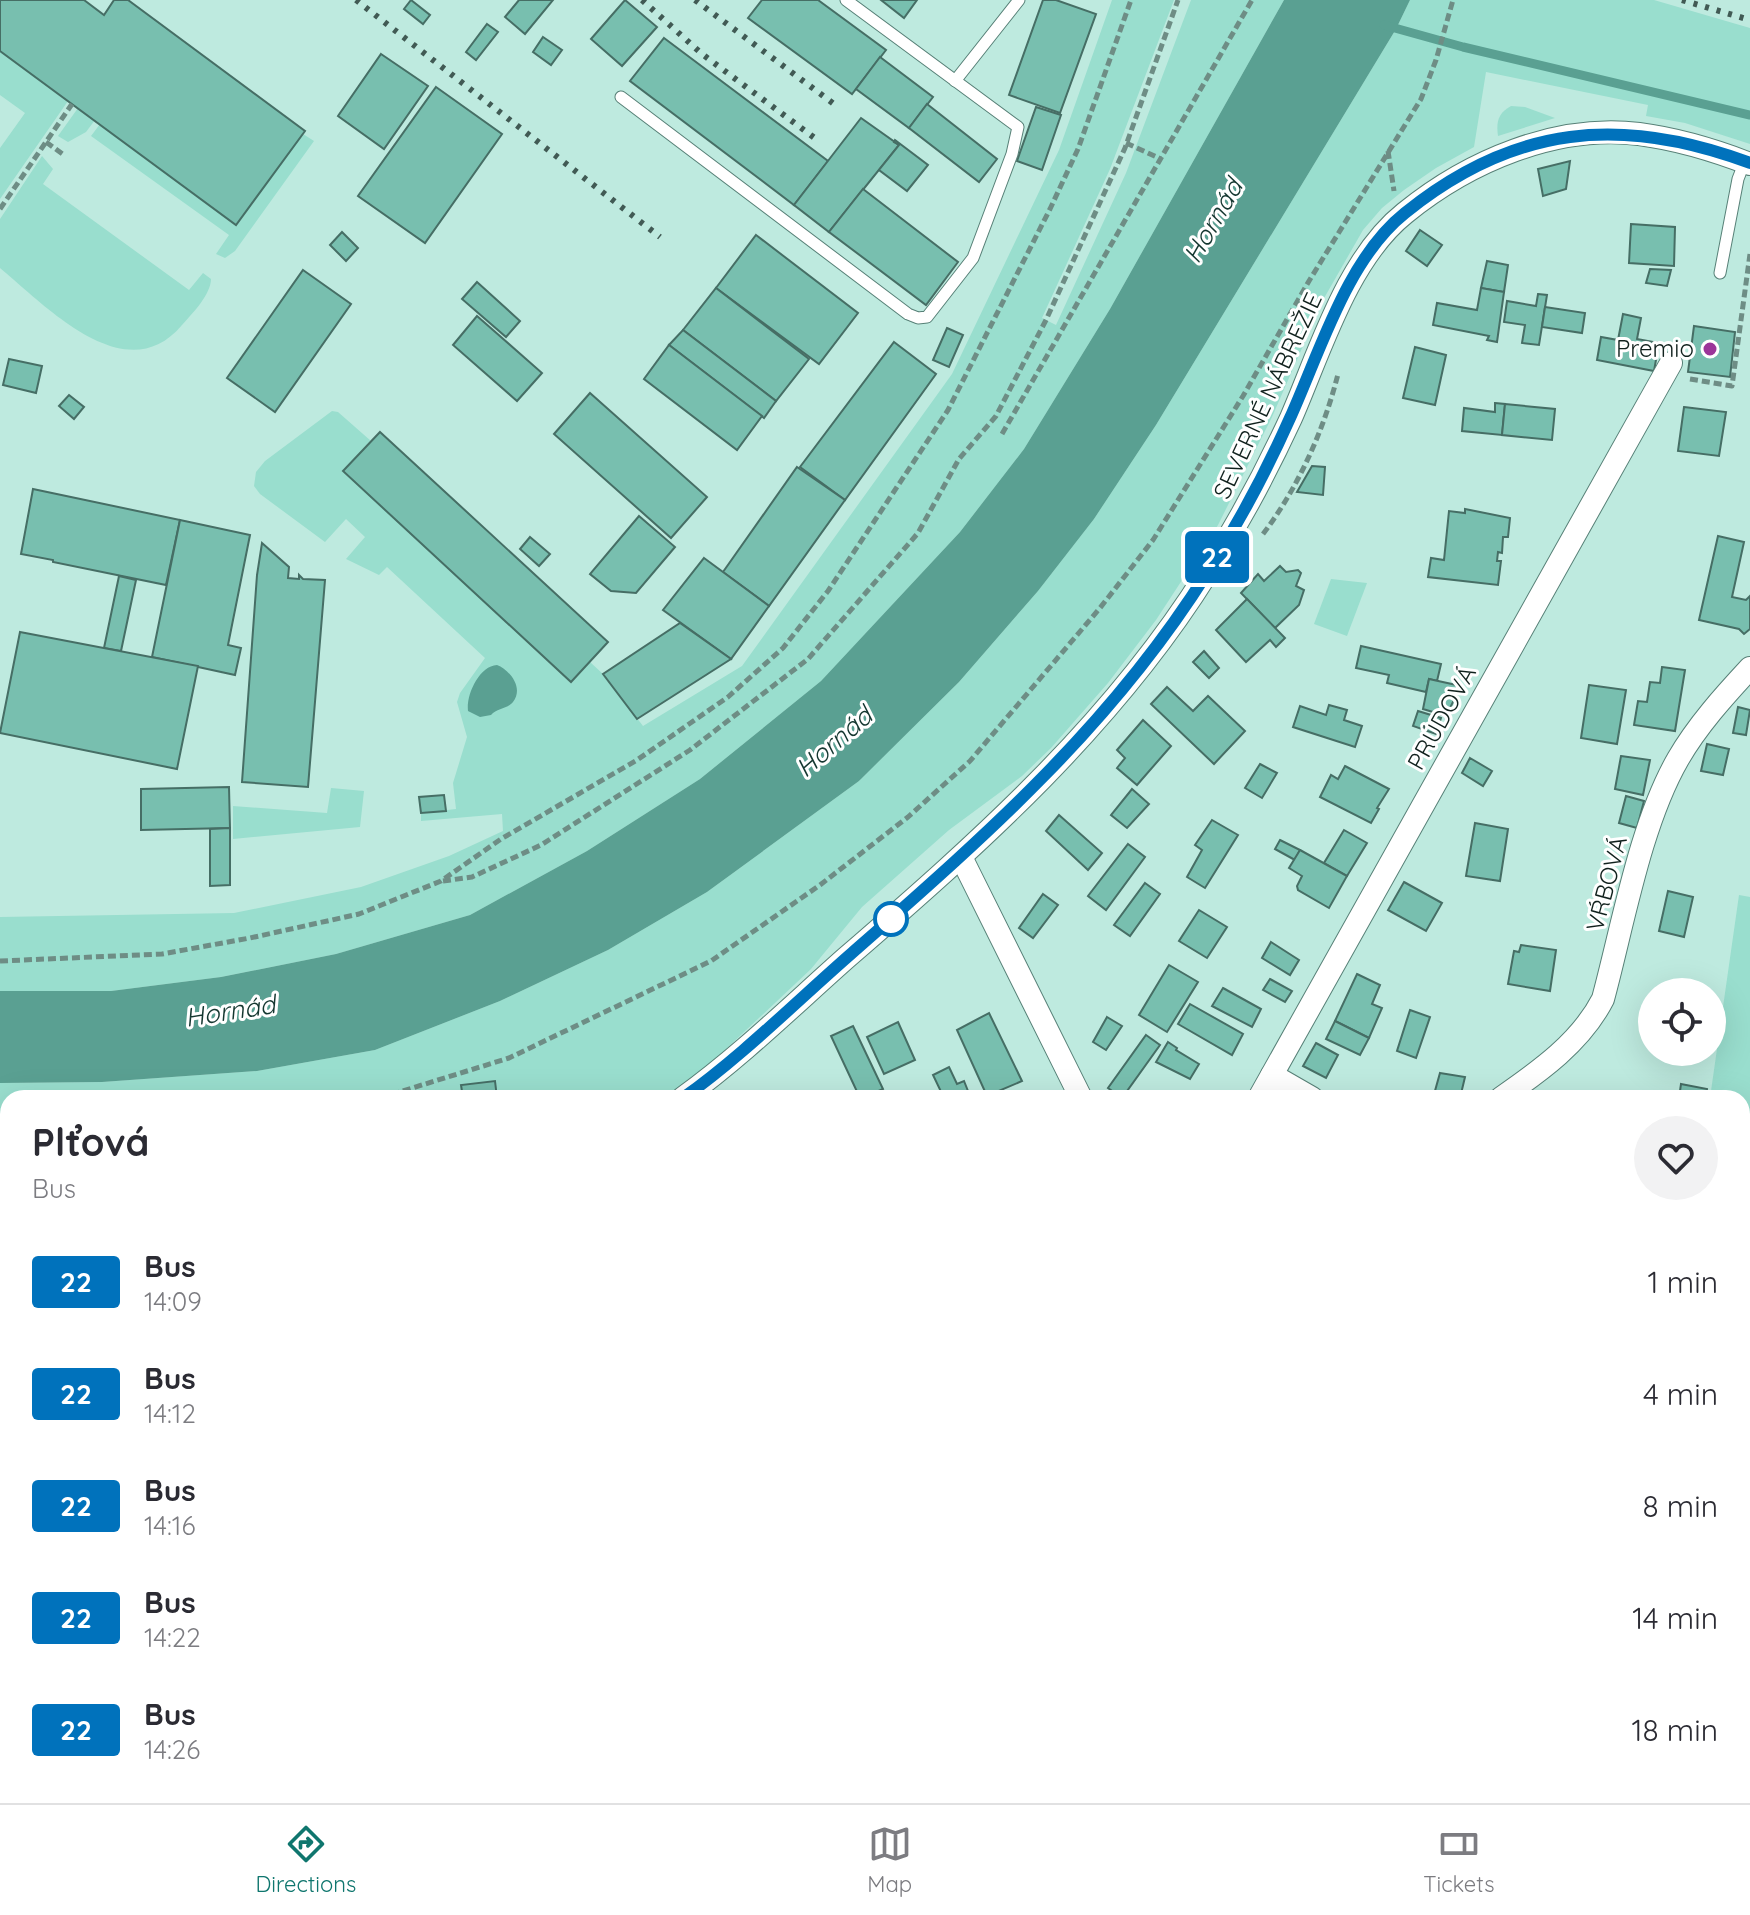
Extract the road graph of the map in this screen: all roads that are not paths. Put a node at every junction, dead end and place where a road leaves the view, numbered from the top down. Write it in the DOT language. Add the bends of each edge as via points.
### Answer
graph roads {
  1 [pos="846,0"];
  2 [pos="1019,0"];
  3 [pos="955,81"];
  4 [pos="621,97"];
  5 [pos="1747,162"];
  6 [pos="1720,273"];
  7 [pos="1668,369"];
  8 [pos="1750,668"];
  9 [pos="961,857"];
  10 [pos="1272,1075"];
  11 [pos="692,1090"];
  12 [pos="1077,1090"];
  13 [pos="1264,1090"];
  14 [pos="1298,1090"];
  15 [pos="1511,1090"];
  1 -- 3 [label="lane"];
  2 -- 3 [label="lane"];
  3 -- 4 [label="lane" via="1018,127 973,258 927,317 918,318"];
  5 -- 6 [label="lane" via="1738,179"];
  5 -- 9 [label="street, SEVERNÉ NÁBREŽIE" via="1635,134 1560,138 1489,160 1402,215 1352,278 1250,499 1174,623 1123,692"];
  7 -- 10 [label="street, PRÚDOVÁ"];
  8 -- 15 [label="street, VŔBOVÁ" via="1692,737 1663,790 1594,1015 1585,1029"];
  9 -- 11 [label="street, SEVERNÉ NÁBREŽIE"];
  9 -- 12 [label="street"];
  10 -- 13 [label="street, PRÚDOVÁ"];
  10 -- 14 [label="street"];
}
